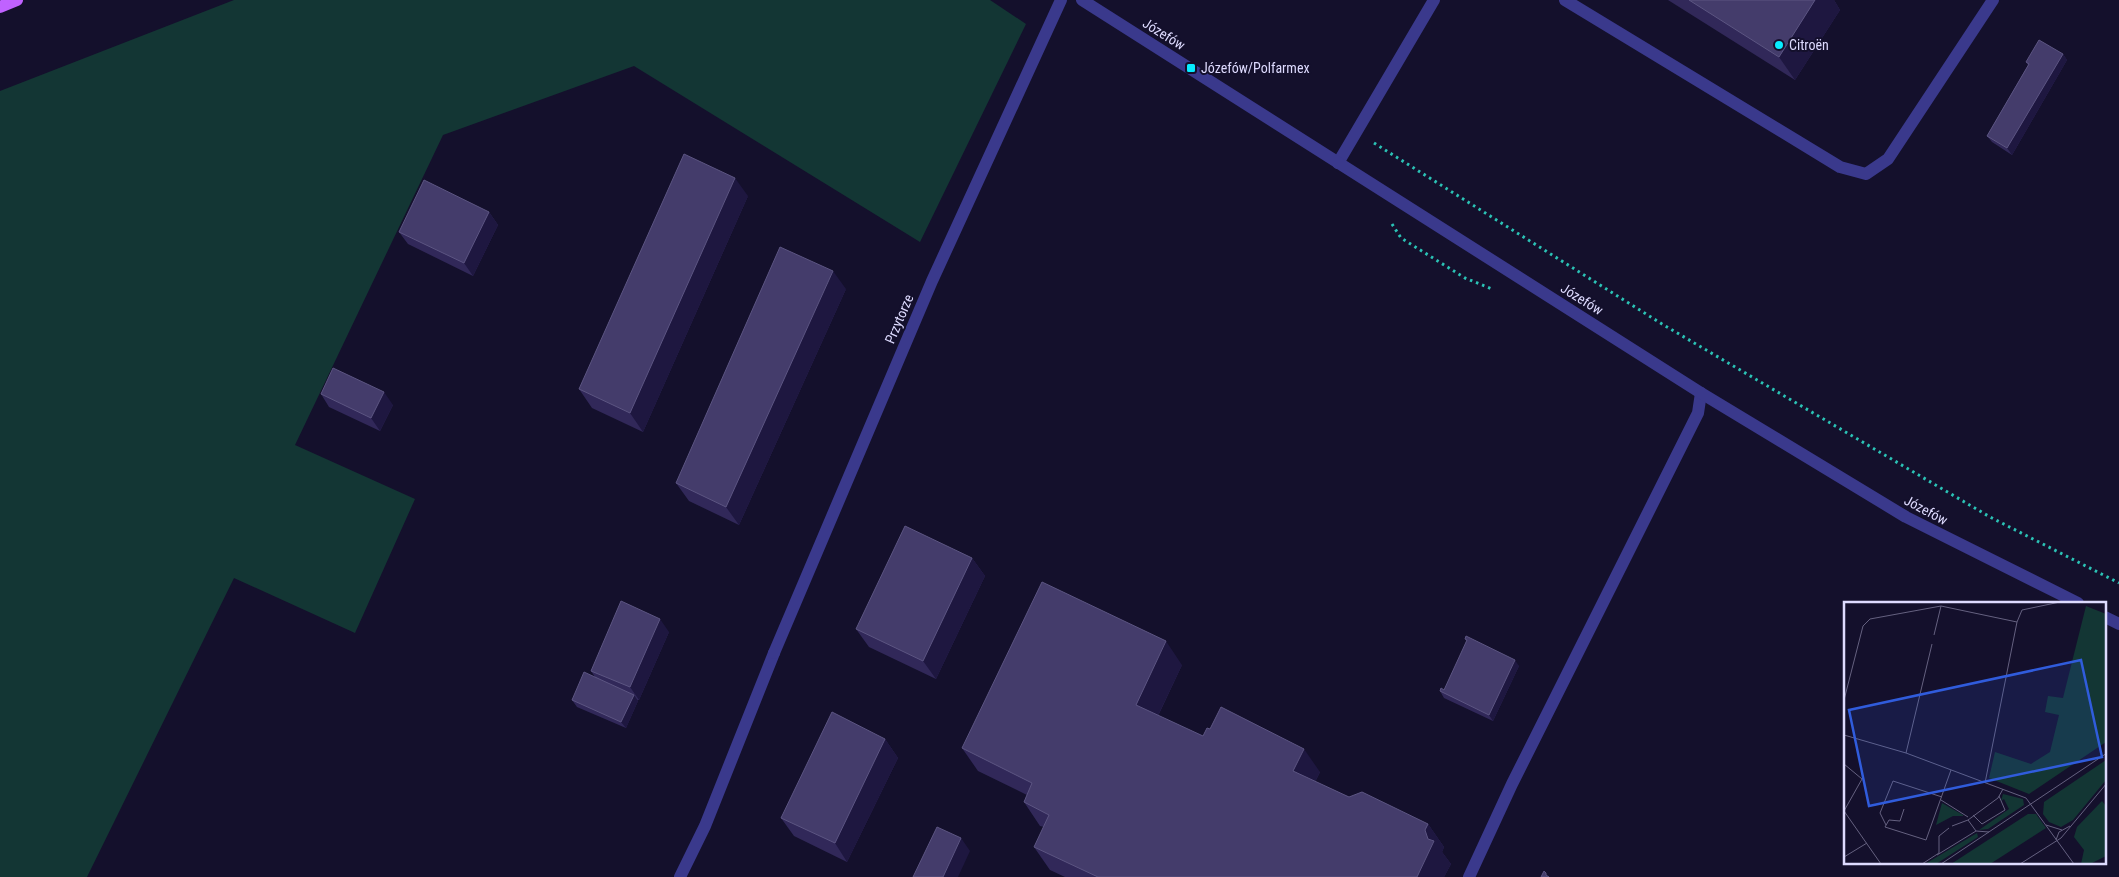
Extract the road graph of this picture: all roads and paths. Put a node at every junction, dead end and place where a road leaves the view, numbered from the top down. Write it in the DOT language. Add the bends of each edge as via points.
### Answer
graph roads {
  1 [pos="17,0"];
  2 [pos="1061,0"];
  3 [pos="1082,0"];
  4 [pos="1434,0"];
  5 [pos="1565,0"];
  6 [pos="1993,0"];
  7 [pos="0,7"];
  8 [pos="1357,132"];
  9 [pos="1338,163"];
  10 [pos="1701,393"];
  11 [pos="2119,583"];
  12 [pos="2076,602"];
  13 [pos="2106,618"];
  14 [pos="2119,624"];
  15 [pos="680,877"];
  16 [pos="1468,877"];
  1 -- 7 [label="main road"];
  2 -- 15 [label="street, Przytorze" via="932,281 774,653 705,826"];
  3 -- 9 [label="street, Józefów"];
  4 -- 8 [label="street"];
  5 -- 6 [label="street" via="1840,167 1866,174 1888,159"];
  8 -- 9 [label="street"];
  8 -- 11 [label="path" via="1662,324 1990,517"];
  9 -- 10 [label="street, Józefów"];
  10 -- 12 [label="street, Józefów" via="1906,517"];
  10 -- 16 [label="street" via="1698,413"];
  13 -- 14 [label="street"];
}
